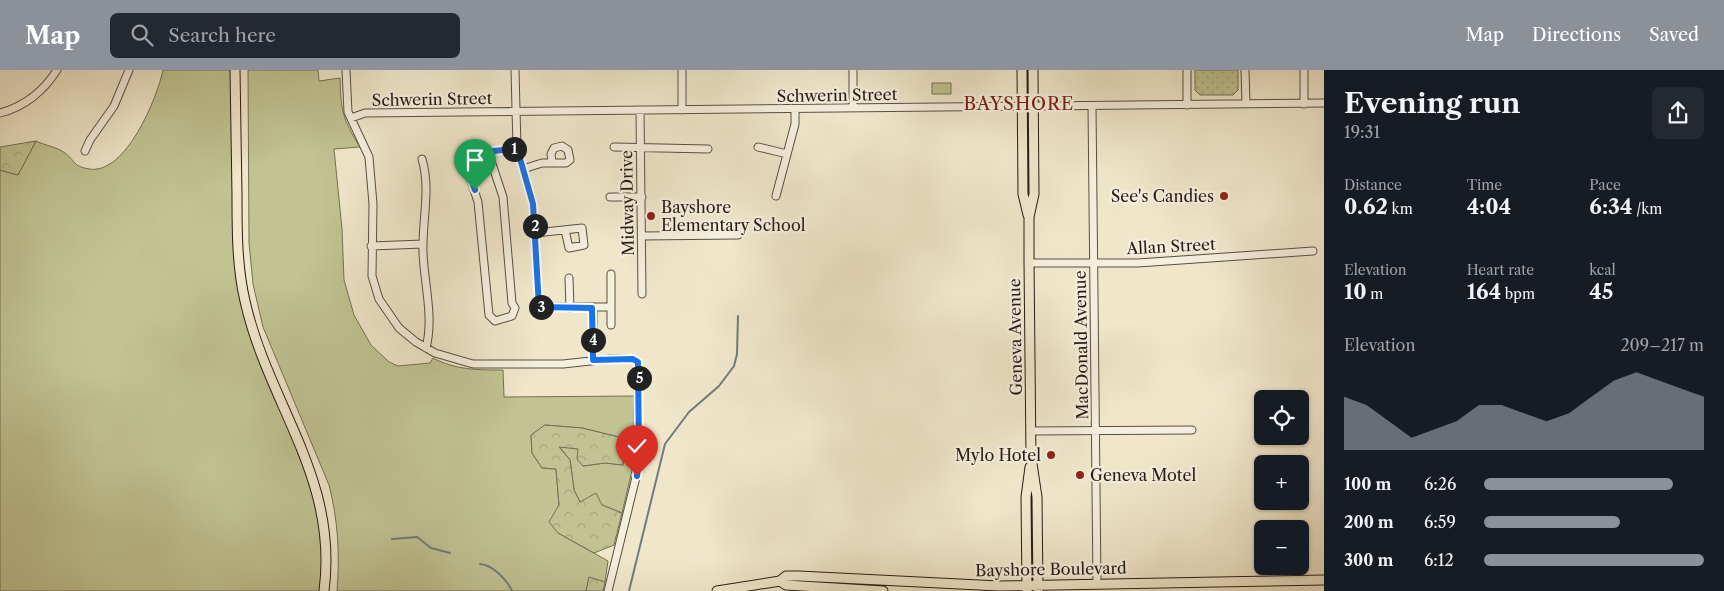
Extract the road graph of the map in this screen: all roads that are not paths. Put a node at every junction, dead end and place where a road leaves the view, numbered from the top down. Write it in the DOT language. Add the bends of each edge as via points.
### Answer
graph roads {
  1 [pos="57,70"];
  2 [pos="129,70"];
  3 [pos="236,70"];
  4 [pos="346,70"];
  5 [pos="515,70"];
  6 [pos="682,70"];
  7 [pos="853,70"];
  8 [pos="1022,70"];
  9 [pos="1033,70"];
  10 [pos="1187,70"];
  11 [pos="1246,70"];
  12 [pos="1304,70"];
  13 [pos="1324,103"];
  14 [pos="1246,104"];
  15 [pos="1304,104"];
  16 [pos="1187,105"];
  17 [pos="1022,106"];
  18 [pos="1033,106"];
  19 [pos="1092,106"];
  20 [pos="853,108"];
  21 [pos="795,109"];
  22 [pos="640,110"];
  23 [pos="682,110"];
  24 [pos="516,112"];
  25 [pos="0,113"];
  26 [pos="351,118"];
  27 [pos="614,147"];
  28 [pos="758,147"];
  29 [pos="517,148"];
  30 [pos="640,148"];
  31 [pos="708,149"];
  32 [pos="85,151"];
  33 [pos="488,152"];
  34 [pos="787,154"];
  35 [pos="422,159"];
  36 [pos="552,163"];
  37 [pos="523,168"];
  38 [pos="776,196"];
  39 [pos="642,197"];
  40 [pos="610,198"];
  41 [pos="1029,217"];
  42 [pos="565,230"];
  43 [pos="535,232"];
  44 [pos="738,235"];
  45 [pos="642,236"];
  46 [pos="423,244"];
  47 [pos="371,246"];
  48 [pos="1313,251"];
  49 [pos="1029,263"];
  50 [pos="1094,263"];
  51 [pos="611,274"];
  52 [pos="569,278"];
  53 [pos="642,294"];
  54 [pos="611,307"];
  55 [pos="570,308"];
  56 [pos="592,308"];
  57 [pos="611,325"];
  58 [pos="426,348"];
  59 [pos="593,360"];
  60 [pos="1096,430"];
  61 [pos="1192,430"];
  62 [pos="1031,431"];
  63 [pos="1031,457"];
  64 [pos="1324,580"];
  65 [pos="780,581"];
  66 [pos="1097,584"];
  67 [pos="1038,588"];
  68 [pos="1027,589"];
  69 [pos="324,591"];
  70 [pos="608,591"];
  71 [pos="718,591"];
  72 [pos="883,591"];
  1 -- 25 [label="street" via="26,103"];
  2 -- 32 [label="street" via="114,106"];
  3 -- 69 [label="main road" via="238,249 242,289 254,336 307,460 318,495 326,545"];
  4 -- 26 [label="street"];
  5 -- 24 [label="street"];
  6 -- 23 [label="street"];
  7 -- 20 [label="street"];
  8 -- 17 [label="main road, Geneva Avenue"];
  9 -- 18 [label="main road, Geneva Avenue"];
  10 -- 16 [label="street"];
  11 -- 14 [label="street"];
  12 -- 15 [label="street"];
  13 -- 15 [label="street, Schwerin Street"];
  14 -- 15 [label="street, Schwerin Street"];
  14 -- 16 [label="street, Schwerin Street"];
  16 -- 19 [label="street, Schwerin Street"];
  17 -- 18 [label="street, Schwerin Street"];
  17 -- 20 [label="street, Schwerin Street"];
  17 -- 41 [label="main road, Geneva Avenue" via="1023,194"];
  18 -- 19 [label="street, Schwerin Street"];
  18 -- 41 [label="main road, Geneva Avenue" via="1034,194"];
  19 -- 50 [label="street, MacDonald Avenue"];
  20 -- 21 [label="street, Schwerin Street"];
  21 -- 23 [label="street, Schwerin Street"];
  21 -- 34 [label="street"];
  22 -- 23 [label="street, Schwerin Street"];
  22 -- 24 [label="street, Schwerin Street"];
  22 -- 30 [label="street, Midway Drive"];
  24 -- 26 [label="street, Schwerin Street" via="365,113"];
  24 -- 29 [label="street"];
  26 -- 47 [label="street" via="369,157 373,204"];
  27 -- 30 [label="street"];
  28 -- 34 [label="street"];
  29 -- 33 [label="street"];
  29 -- 37 [label="street"];
  30 -- 31 [label="street"];
  30 -- 39 [label="street, Midway Drive"];
  33 -- 33 [label="street" via="471,154 465,162 478,202 489,315 495,321 512,316 515,308 503,197"];
  34 -- 38 [label="street"];
  35 -- 46 [label="street" via="427,189"];
  36 -- 37 [label="street"];
  37 -- 43 [label="street" via="532,197"];
  39 -- 40 [label="street"];
  39 -- 45 [label="street, Midway Drive"];
  41 -- 49 [label="main road, Geneva Avenue"];
  42 -- 43 [label="street"];
  43 -- 55 [label="street" via="539,307"];
  44 -- 45 [label="street"];
  45 -- 53 [label="street, Midway Drive"];
  46 -- 47 [label="street"];
  46 -- 58 [label="street" via="428,298 429,336"];
  47 -- 58 [label="street" via="373,282 384,310 398,328"];
  48 -- 50 [label="street, Allan Street"];
  49 -- 50 [label="street, Allan Street"];
  49 -- 62 [label="main road, Geneva Avenue"];
  50 -- 60 [label="street, MacDonald Avenue"];
  51 -- 54 [label="street"];
  52 -- 55 [label="street"];
  54 -- 56 [label="street"];
  54 -- 57 [label="street"];
  55 -- 56 [label="street"];
  56 -- 59 [label="street"];
  58 -- 59 [label="street" via="453,360 483,365 563,364"];
  59 -- 70 [label="street" via="633,359 639,364 638,469"];
  60 -- 61 [label="street"];
  60 -- 62 [label="street"];
  60 -- 66 [label="street, MacDonald Avenue"];
  62 -- 63 [label="main road, Geneva Avenue"];
  63 -- 67 [label="main road, Geneva Avenue" via="1037,497"];
  63 -- 68 [label="main road, Geneva Avenue" via="1026,497"];
  64 -- 66 [label="main road, Bayshore Boulevard"];
  65 -- 68 [label="main road, Bayshore Boulevard" via="786,576 799,576"];
  65 -- 71 [label="main road, Bayshore Boulevard"];
  65 -- 72 [label="main road, Bayshore Boulevard" via="786,585"];
  66 -- 67 [label="main road, Bayshore Boulevard"];
  67 -- 68 [label="main road, Bayshore Boulevard"];
}
